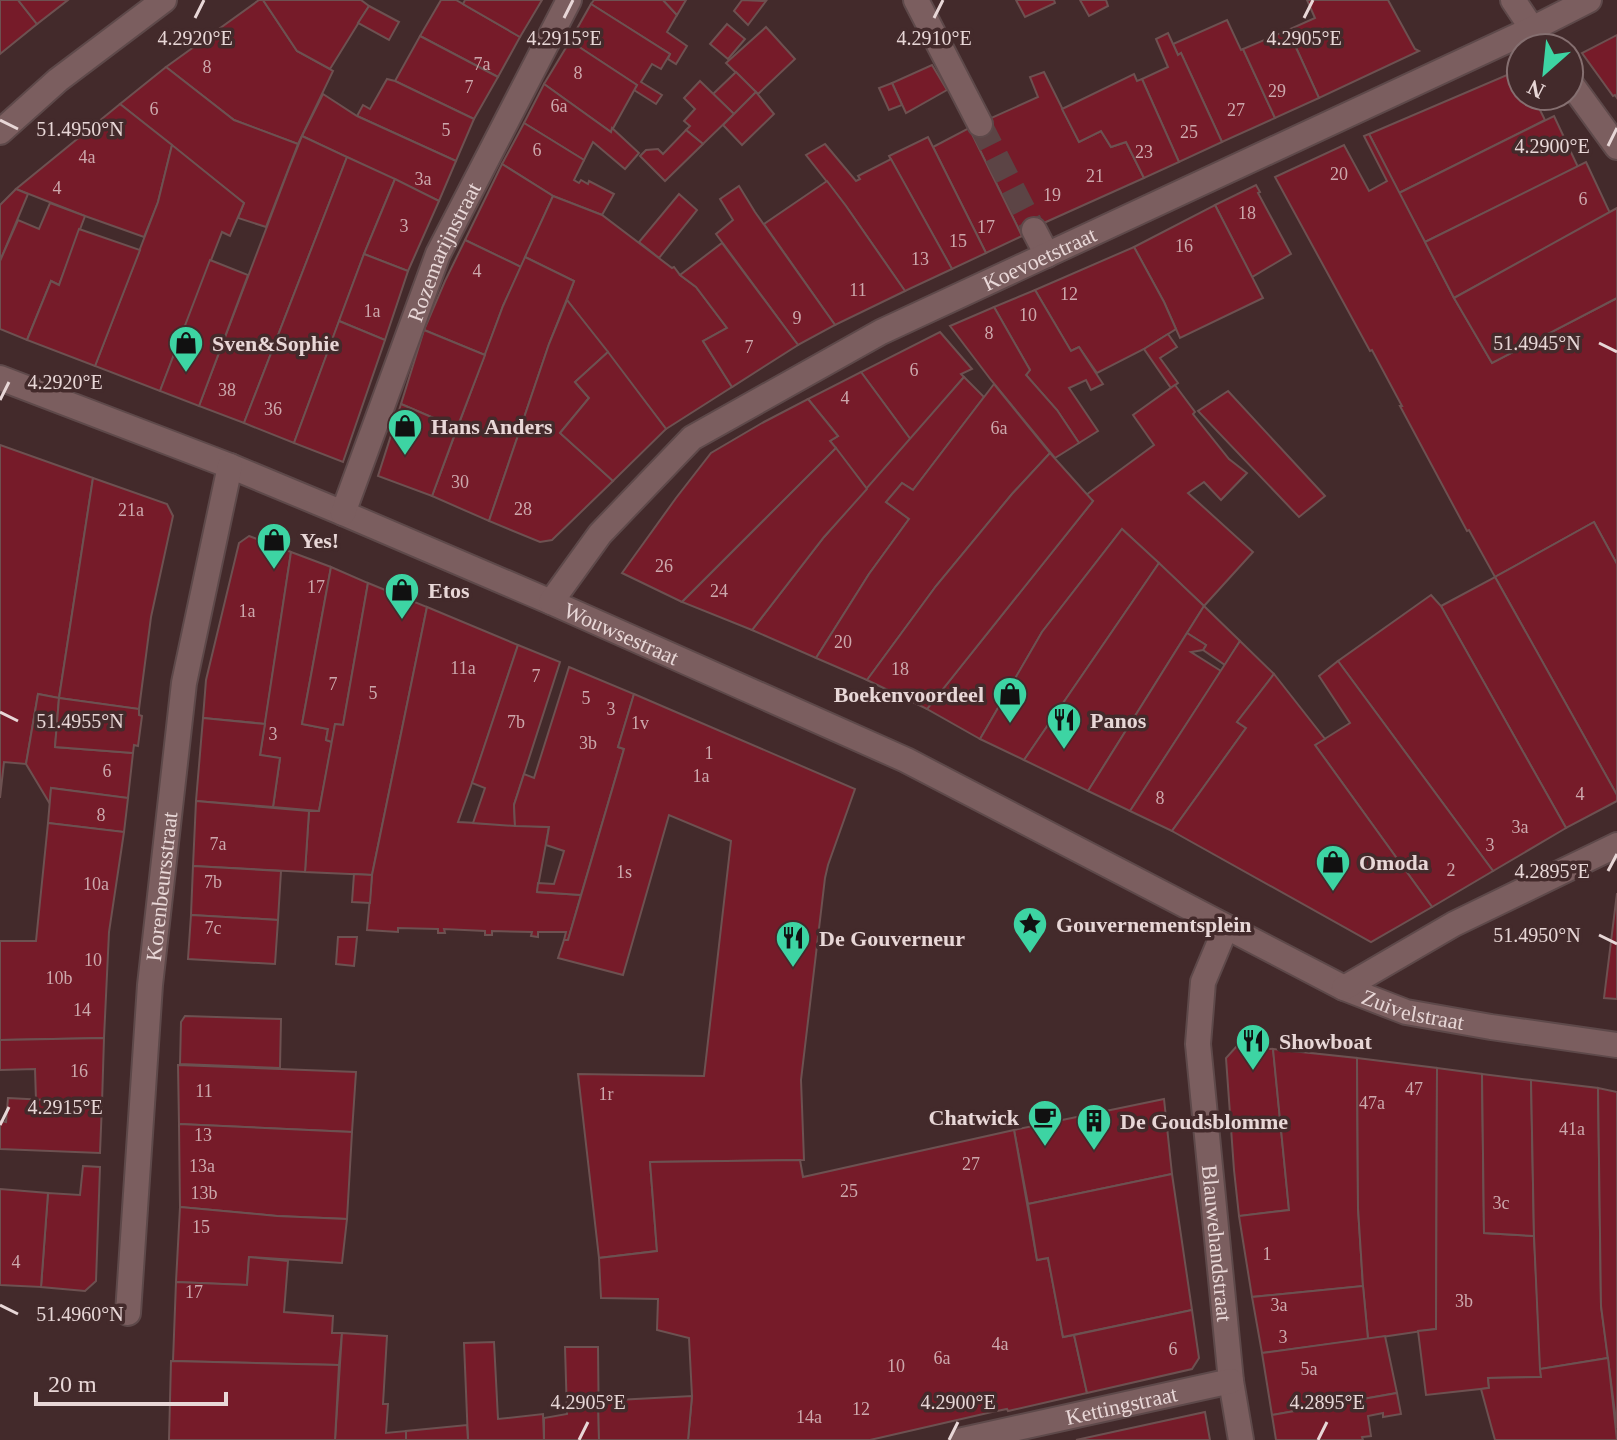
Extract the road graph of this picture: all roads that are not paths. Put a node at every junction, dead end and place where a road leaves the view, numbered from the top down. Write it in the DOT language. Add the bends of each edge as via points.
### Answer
graph roads {
  1 [pos="164,0"];
  2 [pos="569,0"];
  3 [pos="916,0"];
  4 [pos="1513,0"];
  5 [pos="1589,0"];
  6 [pos="1534,32"];
  7 [pos="1546,32"];
  8 [pos="1505,53"];
  9 [pos="1585,103"];
  10 [pos="980,124"];
  11 [pos="0,132"];
  12 [pos="1617,147"];
  13 [pos="1034,230"];
  14 [pos="1047,255"];
  15 [pos="0,378"];
  16 [pos="230,466"];
  17 [pos="343,513"];
  18 [pos="551,602"];
  19 [pos="1617,845"];
  20 [pos="1226,927"];
  21 [pos="1344,988"];
  22 [pos="1617,1045"];
  23 [pos="128,1313"];
  24 [pos="1231,1381"];
  25 [pos="963,1440"];
  26 [pos="1241,1440"];
  1 -- 11 [label="street" via="58,80"];
  2 -- 17 [label="street, Rozemarijnstraat" via="438,254"];
  3 -- 10 [label="street"];
  4 -- 6 [label="street"];
  5 -- 7 [label="street, Koevoetstraat"];
  8 -- 14 [label="street, Koevoetstraat"];
  9 -- 12 [label="street"];
  13 -- 14 [label="street"];
  14 -- 18 [label="street, Koevoetstraat" via="881,332 692,438 600,534"];
  15 -- 16 [label="street, Wouwsestraat"];
  16 -- 17 [label="street, Wouwsestraat"];
  16 -- 23 [label="street, Korenbeursstraat" via="184,683 151,970"];
  17 -- 18 [label="street, Wouwsestraat"];
  18 -- 20 [label="street, Wouwsestraat" via="906,760"];
  19 -- 21 [label="street" via="1454,924"];
  20 -- 21 [label="street, Zuivelstraat"];
  20 -- 24 [label="street, Blauwehandstraat" via="1203,982 1198,1044"];
  21 -- 22 [label="street, Zuivelstraat" via="1406,1012"];
  24 -- 25 [label="street, Kettingstraat"];
  24 -- 26 [label="street, Blauwehandstraat"];
}
